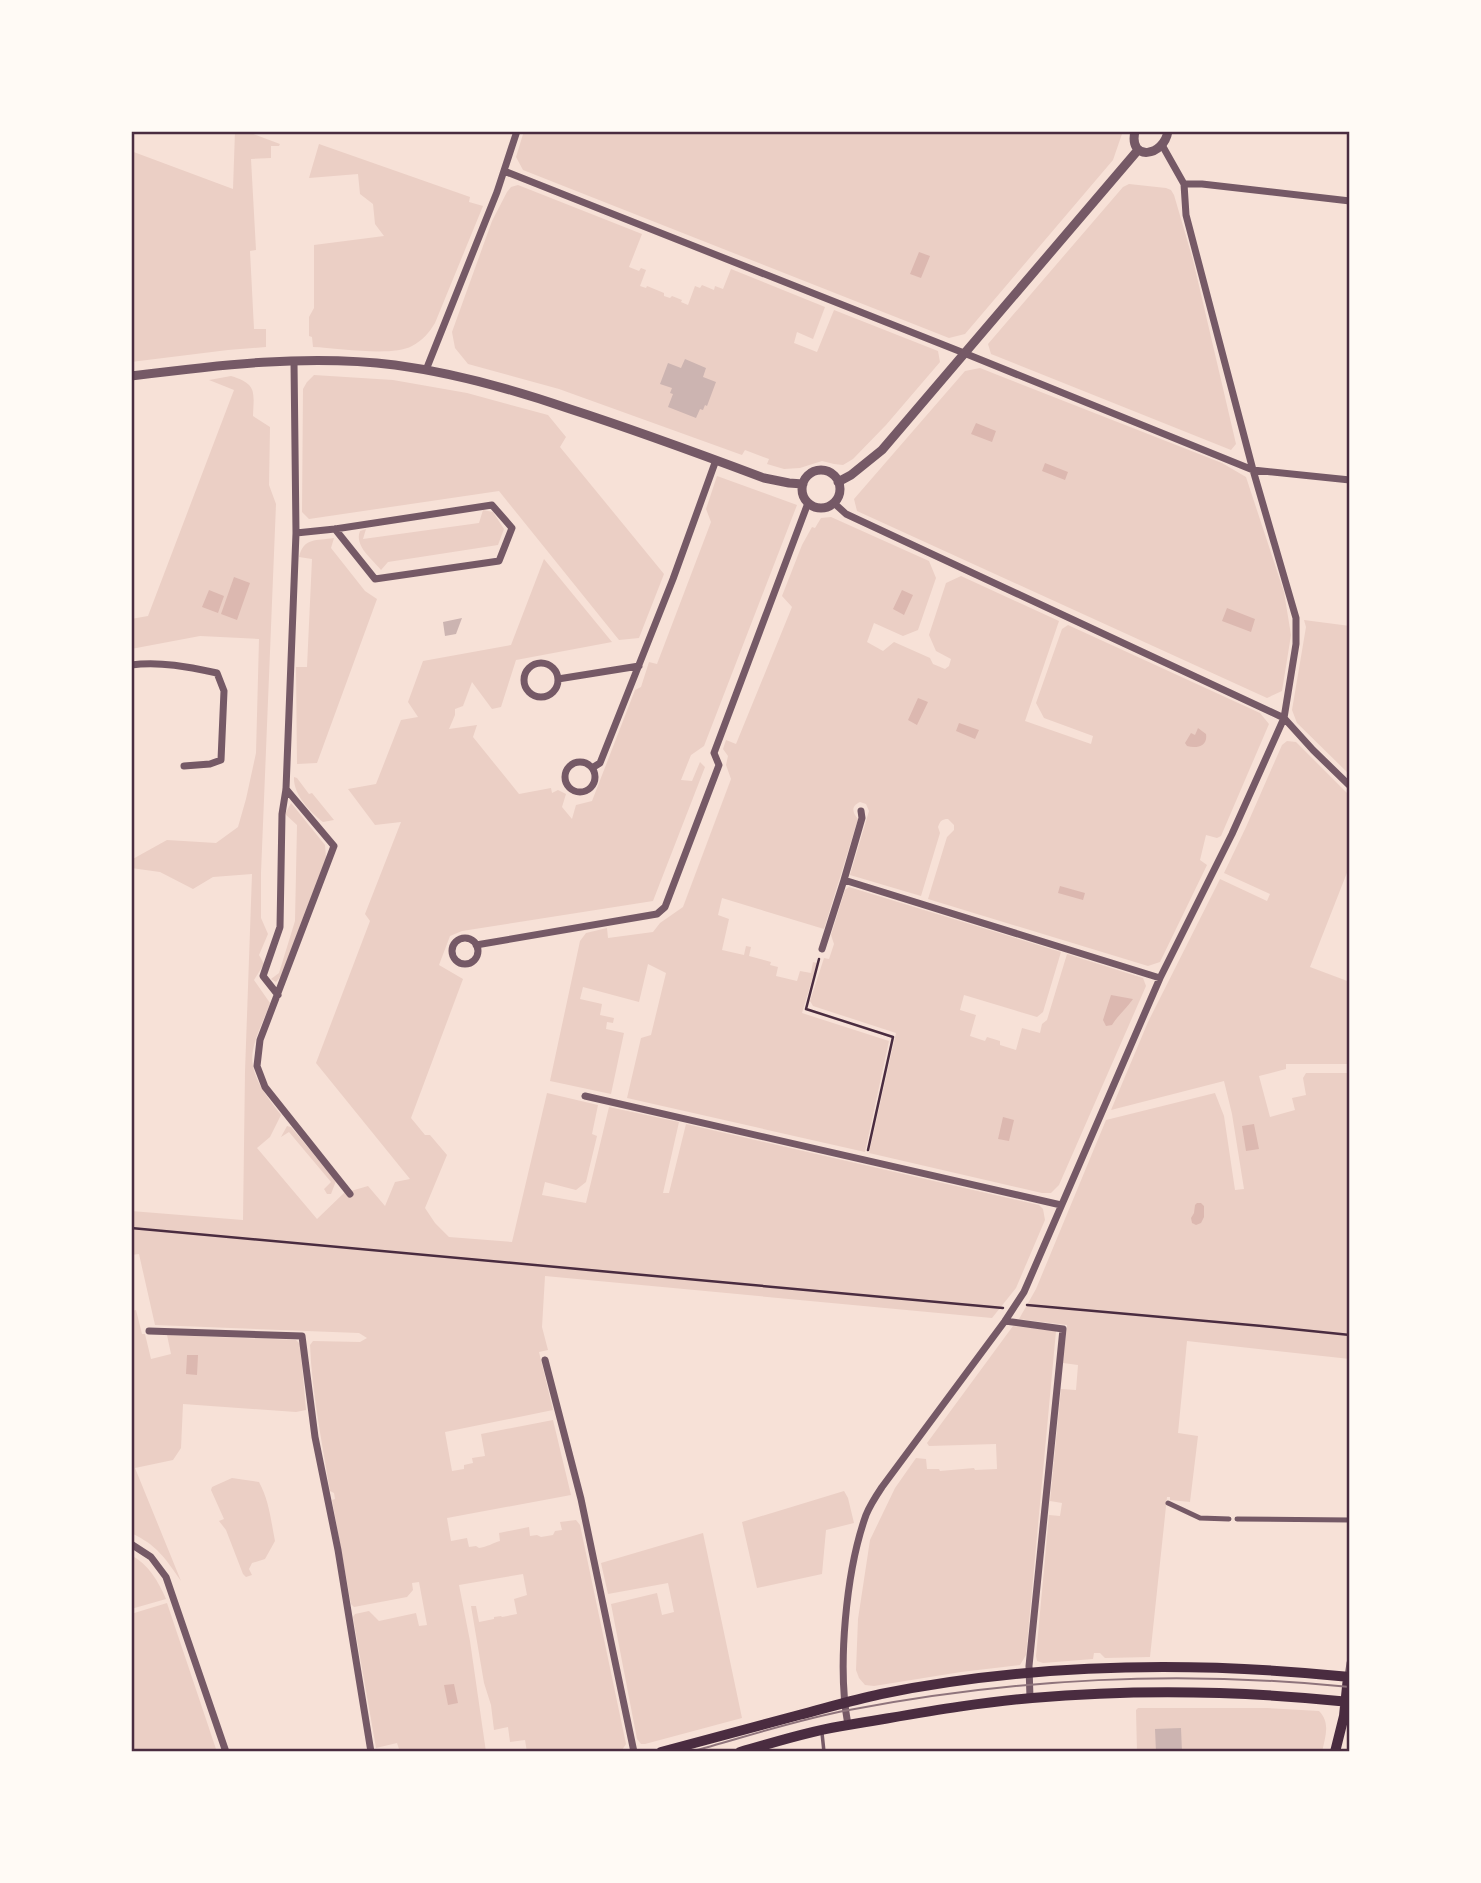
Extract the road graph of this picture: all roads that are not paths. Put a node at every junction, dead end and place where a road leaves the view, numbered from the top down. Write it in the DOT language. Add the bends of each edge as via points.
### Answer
graph roads {
  1 [pos="517,131"];
  2 [pos="1135,131"];
  3 [pos="1168,131"];
  4 [pos="1162,145"];
  5 [pos="1138,150"];
  6 [pos="504,171"];
  7 [pos="1184,184"];
  8 [pos="1350,201"];
  9 [pos="964,353"];
  10 [pos="294,362"];
  11 [pos="426,370"];
  12 [pos="131,376"];
  13 [pos="716,460"];
  14 [pos="1254,470"];
  15 [pos="1350,480"];
  16 [pos="838,482"];
  17 [pos="803,484"];
  18 [pos="808,503"];
  19 [pos="834,503"];
  20 [pos="335,529"];
  21 [pos="296,533"];
  22 [pos="131,665"];
  23 [pos="639,666"];
  24 [pos="558,678"];
  25 [pos="1284,718"];
  26 [pos="184,766"];
  27 [pos="592,768"];
  28 [pos="1350,786"];
  29 [pos="286,789"];
  30 [pos="861,811"];
  31 [pos="844,880"];
  32 [pos="476,945"];
  33 [pos="822,949"];
  34 [pos="1160,978"];
  35 [pos="278,995"];
  36 [pos="585,1096"];
  37 [pos="351,1194"];
  38 [pos="1061,1205"];
  39 [pos="1005,1321"];
  40 [pos="149,1331"];
  41 [pos="545,1360"];
  42 [pos="1168,1503"];
  43 [pos="1229,1519"];
  44 [pos="1237,1519"];
  45 [pos="1350,1520"];
  46 [pos="131,1544"];
  47 [pos="1350,1663"];
  48 [pos="1029,1674"];
  49 [pos="1349,1677"];
  50 [pos="1030,1698"];
  51 [pos="1348,1702"];
  52 [pos="844,1703"];
  53 [pos="848,1725"];
  54 [pos="821,1731"];
  55 [pos="695,1747"];
  56 [pos="226,1752"];
  57 [pos="371,1752"];
  58 [pos="634,1752"];
  59 [pos="661,1752"];
  60 [pos="740,1752"];
  61 [pos="824,1752"];
  62 [pos="1335,1752"];
  1 -- 6 [label="street"];
  2 -- 5 [label="street"];
  3 -- 4 [label="street"];
  4 -- 5 [label="street" via="1150,153"];
  4 -- 7 [label="street"];
  5 -- 9 [label="street"];
  6 -- 9 [label="street"];
  6 -- 11 [label="street"];
  7 -- 8 [label="street"];
  7 -- 14 [label="street" via="1186,215"];
  9 -- 14 [label="street"];
  9 -- 16 [label="street" via="882,450"];
  10 -- 11 [label="street"];
  10 -- 12 [label="street" via="229,364"];
  10 -- 21 [label="street"];
  11 -- 13 [label="street" via="525,393"];
  13 -- 17 [label="street" via="764,478"];
  13 -- 23 [label="street"];
  14 -- 15 [label="street"];
  14 -- 25 [label="street" via="1297,618"];
  16 -- 17 [label="street" via="831,473 820,470 809,474"];
  16 -- 19 [label="street"];
  17 -- 18 [label="street"];
  18 -- 19 [label="street" via="824,508"];
  18 -- 32 [label="street" via="714,753 719,765 665,907 656,914"];
  19 -- 25 [label="street" via="846,514"];
  20 -- 20 [label="street" via="375,579 499,561 512,528 492,505"];
  20 -- 21 [label="street"];
  21 -- 29 [label="street"];
  22 -- 26 [label="street" via="172,665 217,673 224,691 221,760"];
  23 -- 24 [label="street"];
  23 -- 27 [label="street" via="600,763"];
  24 -- 24 [label="street" via="554,669 541,663 531,666 524,680 527,690 541,698 552,694"];
  25 -- 28 [label="street"];
  25 -- 34 [label="street"];
  27 -- 27 [label="street" via="578,761 569,765 567,786 578,792 591,788 595,780"];
  29 -- 35 [label="street" via="279,927 263,976"];
  29 -- 35 [label="street" via="334,846"];
  30 -- 31 [label="street"];
  31 -- 33 [label="street"];
  31 -- 34 [label="street"];
  34 -- 38 [label="street"];
  35 -- 37 [label="street" via="260,1040 257,1066 264,1087"];
  36 -- 38 [label="street"];
  38 -- 39 [label="street" via="1036,1268"];
  39 -- 48 [label="street" via="1063,1329"];
  39 -- 52 [label="street" via="866,1514 847,1608"];
  40 -- 57 [label="street" via="302,1336 315,1437"];
  41 -- 58 [label="street" via="581,1499"];
  42 -- 43 [label="street" via="1200,1518"];
  44 -- 45 [label="street"];
  46 -- 56 [label="street" via="151,1557 166,1577"];
  47 -- 49 [label="street"];
  48 -- 49 [label="main road" via="1182,1668"];
  48 -- 50 [label="street"];
  48 -- 52 [label="main road" via="928,1686"];
  49 -- 51 [label="main road"];
  50 -- 51 [label="main road" via="1192,1693"];
  50 -- 53 [label="main road"];
  51 -- 62 [label="main road"];
  52 -- 53 [label="street"];
  52 -- 55 [label="main road"];
  53 -- 54 [label="main road"];
  54 -- 60 [label="main road"];
  54 -- 61 [label="lane"];
  55 -- 59 [label="main road"];
}
